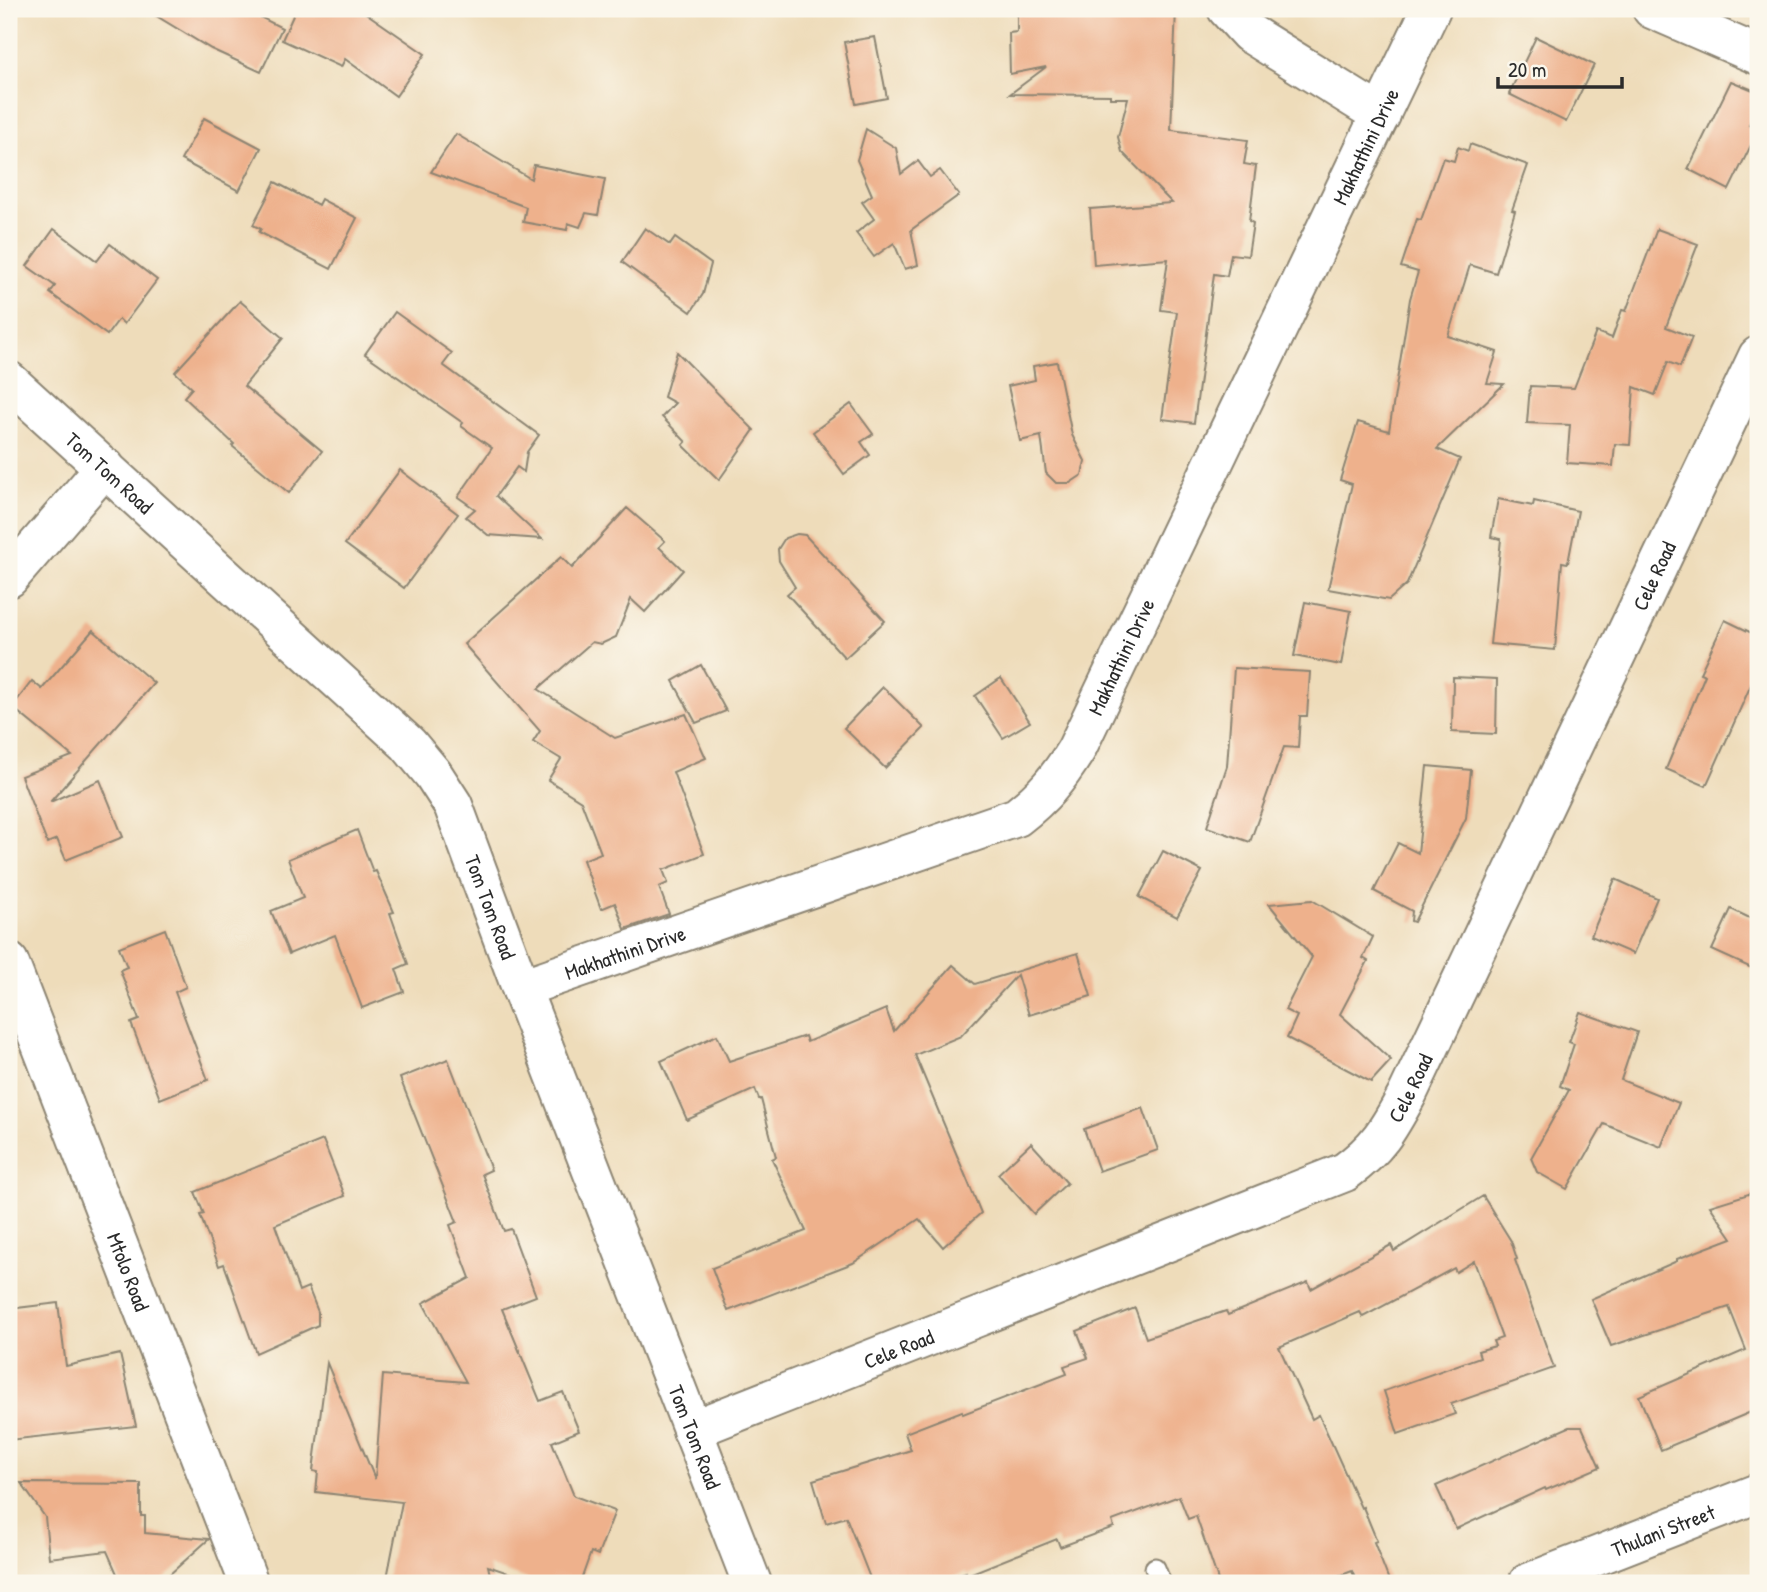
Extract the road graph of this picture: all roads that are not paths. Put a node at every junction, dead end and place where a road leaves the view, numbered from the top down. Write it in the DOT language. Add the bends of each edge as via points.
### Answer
graph roads {
  1 [pos="1227,9"];
  2 [pos="1431,9"];
  3 [pos="1652,9"];
  4 [pos="1758,55"];
  5 [pos="1381,115"];
  6 [pos="1758,356"];
  7 [pos="9,381"];
  8 [pos="105,467"];
  9 [pos="9,578"];
  10 [pos="9,962"];
  11 [pos="521,988"];
  12 [pos="692,1430"];
  13 [pos="1752,1503"];
  14 [pos="249,1583"];
  15 [pos="752,1583"];
  16 [pos="1528,1583"];
  1 -- 5 [label="street" via="1249,33"];
  2 -- 5 [label="street, Makhathini Drive"];
  3 -- 4 [label="street"];
  5 -- 11 [label="street, Makhathini Drive" via="1076,750 1040,799 1017,817"];
  6 -- 12 [label="street, Cele Road" via="1407,1095 1385,1135 1364,1158 1345,1172"];
  7 -- 8 [label="street, Tom Tom Road"];
  8 -- 9 [label="street"];
  8 -- 11 [label="street, Tom Tom Road" via="408,744 433,774 453,805"];
  10 -- 14 [label="street, Mtolo Road"];
  11 -- 12 [label="street, Tom Tom Road"];
  12 -- 15 [label="street, Tom Tom Road"];
  13 -- 16 [label="street, Thulani Street"];
}
